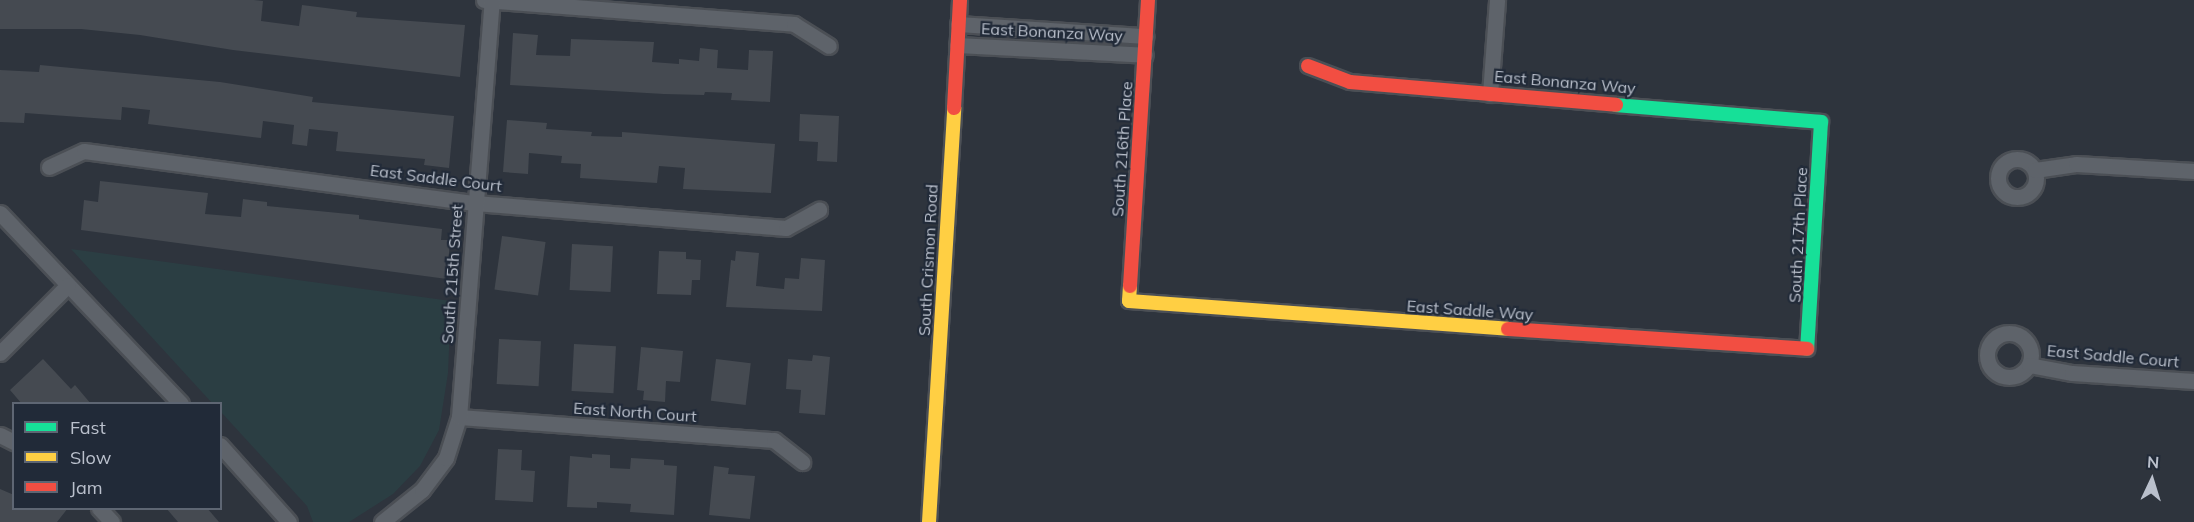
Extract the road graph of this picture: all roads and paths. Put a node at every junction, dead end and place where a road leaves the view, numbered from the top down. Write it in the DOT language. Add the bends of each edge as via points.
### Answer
graph roads {
  1 [pos="489,0"];
  2 [pos="960,0"];
  3 [pos="1148,0"];
  4 [pos="1497,0"];
  5 [pos="958,24"];
  6 [pos="1146,36"];
  7 [pos="957,45"];
  8 [pos="829,46"];
  9 [pos="1145,55"];
  10 [pos="1308,66"];
  11 [pos="1490,94"];
  12 [pos="1821,122"];
  13 [pos="49,167"];
  14 [pos="2035,170"];
  15 [pos="2194,171"];
  16 [pos="476,203"];
  17 [pos="819,210"];
  18 [pos="0,213"];
  19 [pos="68,285"];
  20 [pos="1129,301"];
  21 [pos="1807,351"];
  22 [pos="0,353"];
  23 [pos="2029,366"];
  24 [pos="2194,381"];
  25 [pos="179,402"];
  26 [pos="459,417"];
  27 [pos="222,448"];
  28 [pos="802,462"];
  29 [pos="101,510"];
  30 [pos="112,522"];
  31 [pos="289,522"];
  32 [pos="382,522"];
  33 [pos="929,522"];
  1 -- 8 [label="street" via="794,24"];
  1 -- 16 [label="street, South 215th Street"];
  2 -- 5 [label="street, South Crismon Road"];
  3 -- 6 [label="street, South 216th Place"];
  4 -- 11 [label="street"];
  5 -- 6 [label="street, East Bonanza Way"];
  5 -- 7 [label="street, South Crismon Road"];
  6 -- 9 [label="street, South 216th Place"];
  7 -- 9 [label="street, East Bonanza Way"];
  7 -- 33 [label="street, South Crismon Road"];
  9 -- 20 [label="street, South 216th Place"];
  10 -- 11 [label="street, East Bonanza Way" via="1350,82"];
  11 -- 12 [label="street, East Bonanza Way"];
  12 -- 21 [label="street, South 217th Place"];
  13 -- 16 [label="street, East Saddle Court" via="84,151"];
  14 -- 15 [label="street" via="2076,164"];
  16 -- 17 [label="street, East Saddle Court" via="786,228"];
  16 -- 26 [label="street, South 215th Street"];
  18 -- 19 [label="street"];
  19 -- 22 [label="street"];
  19 -- 25 [label="street"];
  20 -- 21 [label="street, East Saddle Way"];
  23 -- 24 [label="street, East Saddle Court" via="2072,373"];
  26 -- 28 [label="street, East North Court" via="774,440"];
  26 -- 32 [label="street, South 215th Street" via="446,458 422,490"];
  27 -- 31 [label="street"];
  29 -- 30 [label="street"];
}
